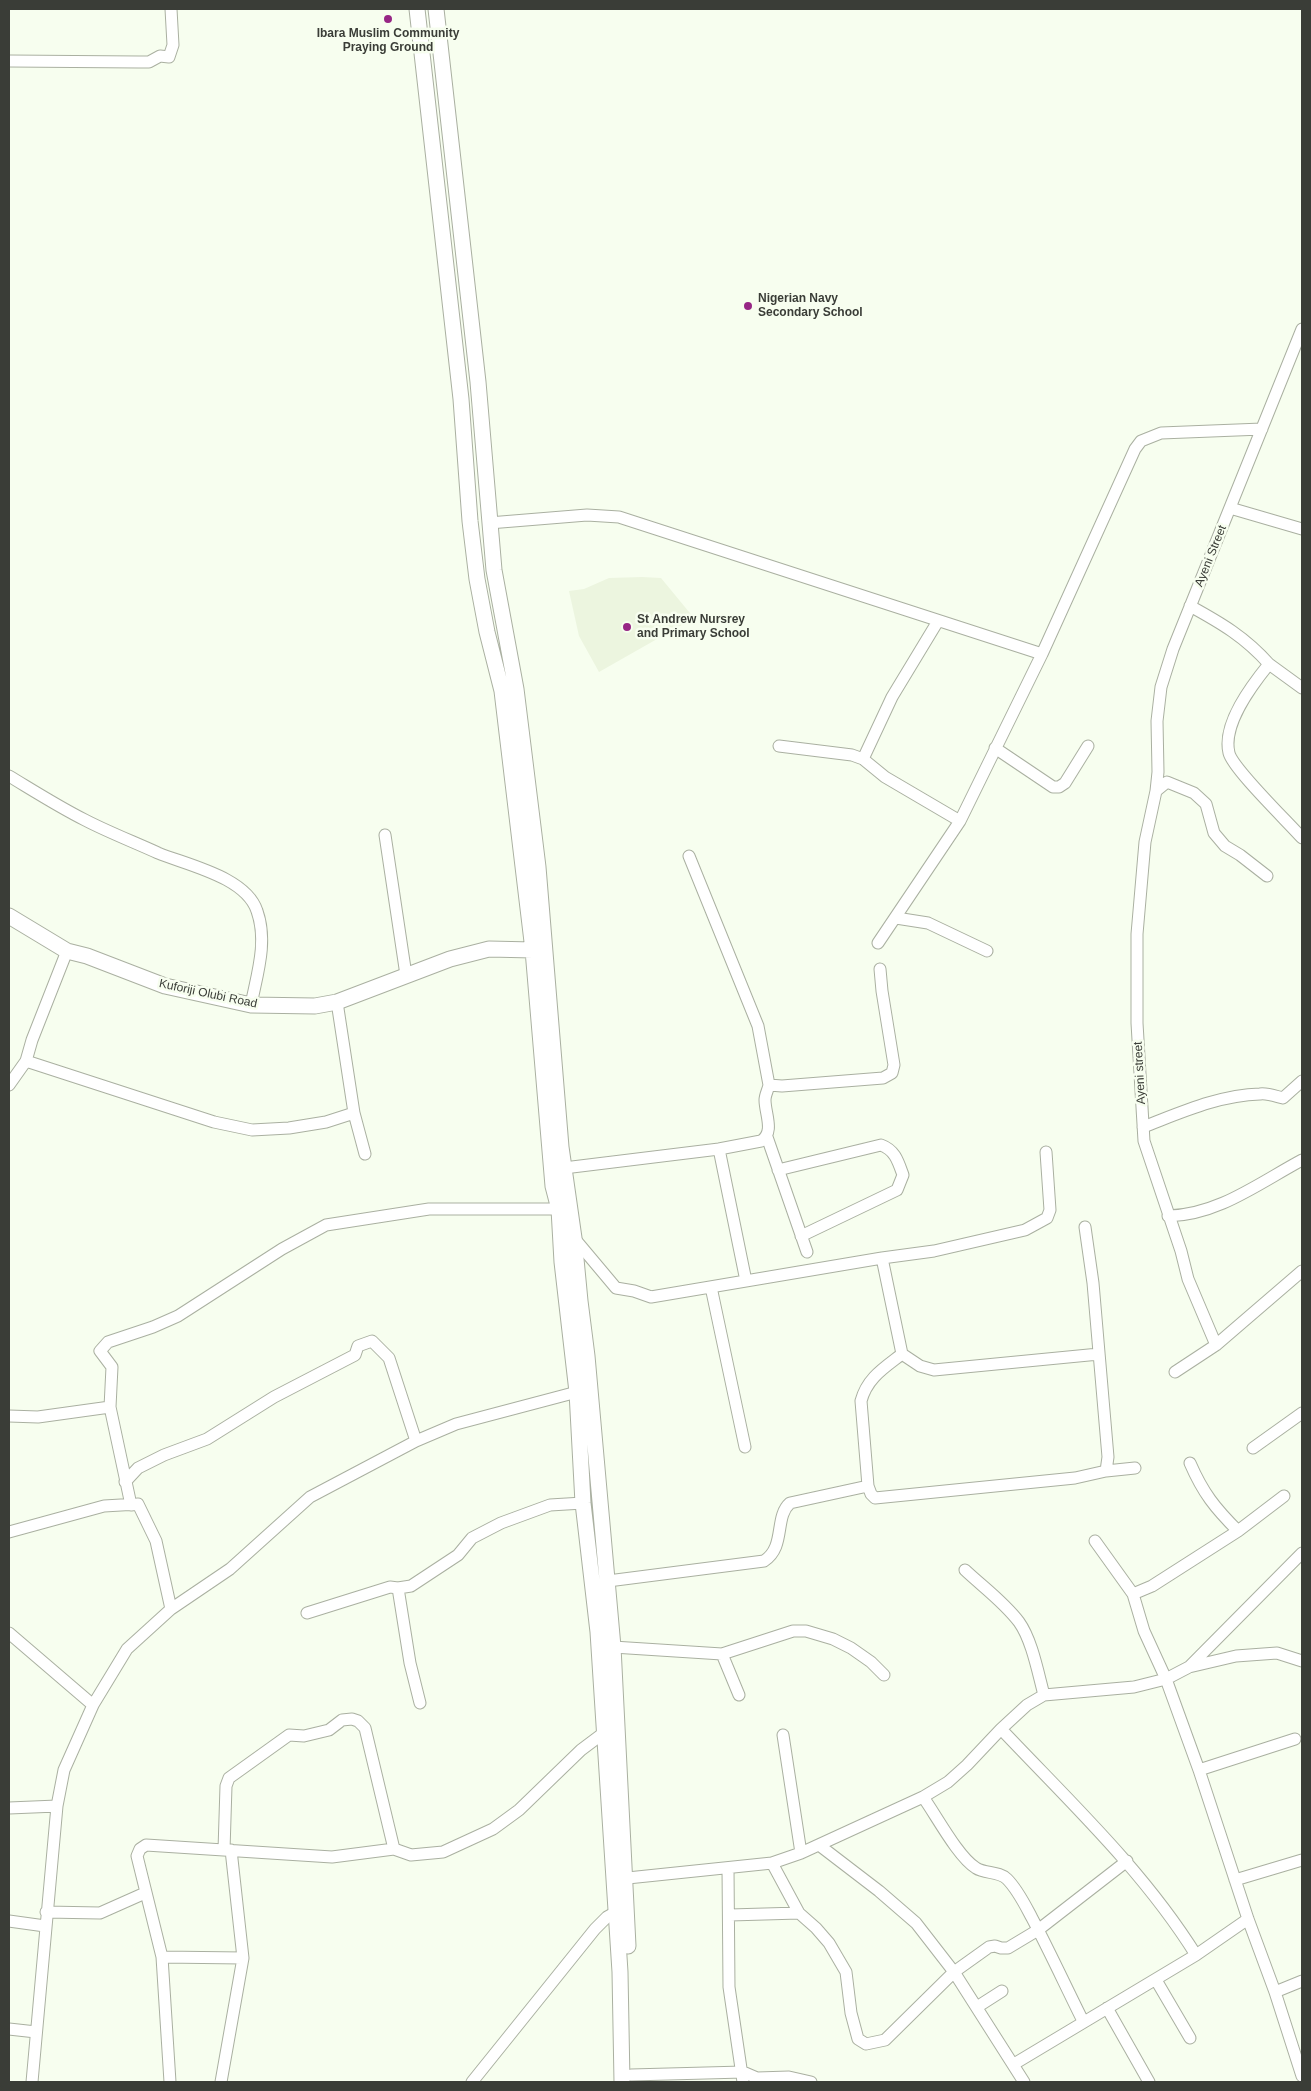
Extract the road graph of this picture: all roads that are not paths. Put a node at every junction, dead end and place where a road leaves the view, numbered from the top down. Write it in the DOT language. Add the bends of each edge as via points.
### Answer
graph roads {
  1 [pos="171,9"];
  2 [pos="417,9"];
  3 [pos="436,9"];
  4 [pos="9,61"];
  5 [pos="1302,330"];
  6 [pos="1262,429"];
  7 [pos="1230,508"];
  8 [pos="489,523"];
  9 [pos="1302,529"];
  10 [pos="1190,606"];
  11 [pos="938,621"];
  12 [pos="1042,654"];
  13 [pos="1269,664"];
  14 [pos="1302,688"];
  15 [pos="509,690"];
  16 [pos="779,746"];
  17 [pos="1088,746"];
  18 [pos="996,748"];
  19 [pos="863,759"];
  20 [pos="9,776"];
  21 [pos="1156,791"];
  22 [pos="960,821"];
  23 [pos="386,835"];
  24 [pos="1302,838"];
  25 [pos="688,856"];
  26 [pos="1267,876"];
  27 [pos="9,916"];
  28 [pos="896,918"];
  29 [pos="878,943"];
  30 [pos="533,950"];
  31 [pos="67,951"];
  32 [pos="987,951"];
  33 [pos="880,969"];
  34 [pos="406,975"];
  35 [pos="337,1002"];
  36 [pos="251,1005"];
  37 [pos="26,1061"];
  38 [pos="1302,1082"];
  39 [pos="9,1085"];
  40 [pos="769,1085"];
  41 [pos="551,1092"];
  42 [pos="354,1113"];
  43 [pos="1143,1127"];
  44 [pos="767,1137"];
  45 [pos="720,1148"];
  46 [pos="1046,1152"];
  47 [pos="364,1154"];
  48 [pos="1302,1160"];
  49 [pos="564,1168"];
  50 [pos="778,1170"];
  51 [pos="559,1209"];
  52 [pos="1168,1216"];
  53 [pos="1084,1227"];
  54 [pos="801,1236"];
  55 [pos="574,1238"];
  56 [pos="807,1252"];
  57 [pos="882,1258"];
  58 [pos="1302,1271"];
  59 [pos="746,1281"];
  60 [pos="711,1287"];
  61 [pos="1216,1345"];
  62 [pos="902,1354"];
  63 [pos="1099,1354"];
  64 [pos="1175,1372"];
  65 [pos="577,1392"];
  66 [pos="110,1407"];
  67 [pos="1302,1413"];
  68 [pos="9,1416"];
  69 [pos="416,1441"];
  70 [pos="746,1447"];
  71 [pos="1253,1448"];
  72 [pos="1190,1463"];
  73 [pos="1135,1468"];
  74 [pos="1106,1471"];
  75 [pos="125,1482"];
  76 [pos="868,1486"];
  77 [pos="1284,1496"];
  78 [pos="583,1503"];
  79 [pos="138,1504"];
  80 [pos="1238,1531"];
  81 [pos="9,1532"];
  82 [pos="1095,1541"];
  83 [pos="1302,1553"];
  84 [pos="965,1570"];
  85 [pos="608,1581"];
  86 [pos="398,1588"];
  87 [pos="1133,1594"];
  88 [pos="171,1609"];
  89 [pos="307,1613"];
  90 [pos="10,1636"];
  91 [pos="614,1646"];
  92 [pos="722,1654"];
  93 [pos="1302,1661"];
  94 [pos="1188,1667"];
  95 [pos="884,1675"];
  96 [pos="1166,1679"];
  97 [pos="739,1695"];
  98 [pos="1044,1695"];
  99 [pos="420,1703"];
  100 [pos="93,1705"];
  101 [pos="1001,1729"];
  102 [pos="605,1732"];
  103 [pos="782,1734"];
  104 [pos="1295,1740"];
  105 [pos="1199,1770"];
  106 [pos="924,1797"];
  107 [pos="56,1806"];
  108 [pos="9,1808"];
  109 [pos="819,1845"];
  110 [pos="394,1849"];
  111 [pos="227,1850"];
  112 [pos="801,1853"];
  113 [pos="1302,1860"];
  114 [pos="1126,1861"];
  115 [pos="772,1863"];
  116 [pos="728,1868"];
  117 [pos="620,1879"];
  118 [pos="1235,1880"];
  119 [pos="145,1893"];
  120 [pos="46,1912"];
  121 [pos="616,1912"];
  122 [pos="799,1913"];
  123 [pos="730,1916"];
  124 [pos="1248,1919"];
  125 [pos="9,1921"];
  126 [pos="45,1926"];
  127 [pos="1038,1930"];
  128 [pos="1196,1955"];
  129 [pos="162,1957"];
  130 [pos="243,1958"];
  131 [pos="954,1972"];
  132 [pos="1156,1980"];
  133 [pos="1302,1981"];
  134 [pos="1002,1992"];
  135 [pos="1275,1992"];
  136 [pos="977,2007"];
  137 [pos="1107,2008"];
  138 [pos="1083,2021"];
  139 [pos="9,2029"];
  140 [pos="36,2032"];
  141 [pos="1190,2038"];
  142 [pos="1014,2064"];
  143 [pos="1302,2076"];
  144 [pos="743,2077"];
  145 [pos="628,2080"];
  146 [pos="32,2082"];
  147 [pos="170,2082"];
  148 [pos="221,2082"];
  149 [pos="472,2082"];
  150 [pos="811,2082"];
  151 [pos="1024,2082"];
  152 [pos="1148,2082"];
  1 -- 4 [label="street" via="173,45 169,57 160,56 150,62"];
  2 -- 15 [label="main road" via="461,399 470,522 482,605"];
  3 -- 8 [label="main road" via="478,382"];
  5 -- 6 [label="street, Ayeni Street"];
  6 -- 7 [label="street, Ayeni Street"];
  6 -- 12 [label="street" via="1161,433 1141,441"];
  7 -- 9 [label="street"];
  7 -- 10 [label="street, Ayeni Street"];
  8 -- 11 [label="street" via="587,515 619,517"];
  8 -- 15 [label="main road"];
  10 -- 13 [label="street" via="1230,628"];
  10 -- 21 [label="street, Ayeni Street" via="1161,687"];
  11 -- 12 [label="street"];
  11 -- 19 [label="street" via="892,697"];
  12 -- 18 [label="street"];
  13 -- 14 [label="street"];
  13 -- 24 [label="street" via="1237,710 1228,742 1229,755"];
  15 -- 30 [label="main road"];
  15 -- 41 [label="main road" via="538,867"];
  16 -- 19 [label="street"];
  17 -- 18 [label="street" via="1065,783 1059,787 1053,787"];
  18 -- 22 [label="street"];
  19 -- 22 [label="street" via="885,777"];
  20 -- 36 [label="street" via="85,820 160,853 209,870 244,891 257,909 262,936 261,959"];
  21 -- 26 [label="street" via="1167,782 1194,793 1206,804 1214,833 1225,846"];
  21 -- 43 [label="street, Ayeni street" via="1145,842 1137,934 1137,1023"];
  22 -- 28 [label="street"];
  23 -- 34 [label="street"];
  25 -- 40 [label="street" via="758,1026"];
  27 -- 31 [label="main road, Kuforiji Olubi Road"];
  28 -- 29 [label="street"];
  28 -- 32 [label="street" via="928,923"];
  30 -- 34 [label="main road, Kuforiji Olubi Road" via="489,949"];
  30 -- 41 [label="main road"];
  31 -- 36 [label="main road, Kuforiji Olubi Road" via="165,986"];
  31 -- 37 [label="street"];
  33 -- 40 [label="street" via="894,1065 892,1073 883,1078"];
  34 -- 35 [label="main road, Kuforiji Olubi Road"];
  35 -- 36 [label="main road, Kuforiji Olubi Road" via="292,1007"];
  35 -- 42 [label="street"];
  37 -- 39 [label="street"];
  37 -- 42 [label="street" via="214,1122 252,1130 290,1128"];
  38 -- 43 [label="street" via="1283,1098 1261,1093 1230,1098 1200,1105"];
  40 -- 44 [label="street" via="765,1099"];
  41 -- 49 [label="main road"];
  41 -- 51 [label="main road" via="553,1186"];
  42 -- 47 [label="street"];
  43 -- 52 [label="street, Ayeni street" via="1144,1141"];
  44 -- 45 [label="street"];
  44 -- 50 [label="street"];
  45 -- 49 [label="street"];
  45 -- 59 [label="street"];
  46 -- 57 [label="street" via="1050,1210 1040,1223 988,1240"];
  48 -- 52 [label="street" via="1213,1208 1187,1216"];
  49 -- 55 [label="main road"];
  50 -- 54 [label="street"];
  50 -- 54 [label="street" via="881,1145 890,1148 903,1175 897,1190"];
  51 -- 65 [label="main road"];
  51 -- 66 [label="street" via="429,1209 326,1225 282,1249 178,1316 108,1342 100,1351 112,1367"];
  52 -- 61 [label="street, Ayeni street" via="1188,1279"];
  53 -- 63 [label="street"];
  54 -- 56 [label="street"];
  55 -- 60 [label="street" via="616,1288 651,1297"];
  55 -- 85 [label="main road"];
  57 -- 59 [label="street"];
  57 -- 62 [label="street"];
  58 -- 61 [label="street"];
  59 -- 60 [label="street"];
  60 -- 70 [label="street"];
  61 -- 64 [label="street"];
  62 -- 63 [label="street" via="920,1366 934,1370"];
  62 -- 76 [label="street" via="873,1376 864,1388 861,1401"];
  63 -- 74 [label="street" via="1108,1457"];
  65 -- 69 [label="street" via="488,1414"];
  65 -- 78 [label="main road"];
  66 -- 68 [label="street" via="38,1417"];
  66 -- 75 [label="street"];
  67 -- 71 [label="street"];
  69 -- 75 [label="street" via="389,1358 372,1341 358,1346 355,1355 274,1398 207,1439 138,1468"];
  69 -- 88 [label="street" via="310,1497 230,1568"];
  72 -- 80 [label="street" via="1209,1500"];
  73 -- 74 [label="street"];
  74 -- 76 [label="street" via="1075,1478 875,1498"];
  75 -- 79 [label="street" via="131,1505"];
  76 -- 85 [label="street" via="790,1503 783,1514 774,1551 764,1561"];
  77 -- 80 [label="street"];
  78 -- 86 [label="street" via="550,1505 501,1524 472,1538 458,1555 410,1586"];
  78 -- 102 [label="main road" via="598,1632"];
  79 -- 81 [label="street" via="104,1506"];
  79 -- 88 [label="street" via="156,1542"];
  80 -- 87 [label="street" via="1152,1586"];
  82 -- 87 [label="street"];
  83 -- 94 [label="street"];
  84 -- 98 [label="street" via="1020,1623 1034,1657"];
  85 -- 91 [label="main road"];
  86 -- 89 [label="street" via="390,1587"];
  86 -- 99 [label="street"];
  87 -- 96 [label="street" via="1144,1631"];
  88 -- 100 [label="street" via="127,1649"];
  90 -- 100 [label="street"];
  91 -- 92 [label="street"];
  91 -- 117 [label="main road"];
  92 -- 95 [label="street" via="793,1631 806,1631 851,1648"];
  92 -- 97 [label="street"];
  93 -- 94 [label="street" via="1277,1653 1236,1656"];
  94 -- 96 [label="street"];
  96 -- 98 [label="street" via="1134,1688"];
  96 -- 105 [label="street"];
  98 -- 101 [label="street"];
  100 -- 107 [label="street" via="64,1770"];
  101 -- 106 [label="street" via="948,1782"];
  101 -- 114 [label="street"];
  102 -- 110 [label="street" via="581,1750 519,1810 493,1829 443,1852 411,1856"];
  102 -- 117 [label="main road"];
  103 -- 112 [label="street"];
  104 -- 105 [label="street"];
  105 -- 118 [label="street"];
  106 -- 109 [label="street"];
  106 -- 127 [label="street" via="974,1867 1006,1878"];
  107 -- 108 [label="street"];
  107 -- 120 [label="street"];
  109 -- 112 [label="street"];
  109 -- 131 [label="street" via="916,1923"];
  110 -- 111 [label="street" via="332,1857"];
  110 -- 111 [label="street" via="364,1728 352,1719 342,1720 329,1730 304,1736 289,1735 229,1778 226,1786"];
  111 -- 119 [label="street" via="146,1845 137,1856"];
  111 -- 130 [label="street"];
  112 -- 115 [label="street"];
  113 -- 118 [label="street"];
  114 -- 127 [label="street"];
  114 -- 128 [label="street"];
  115 -- 116 [label="street"];
  115 -- 122 [label="street"];
  116 -- 117 [label="street"];
  116 -- 123 [label="street"];
  117 -- 121 [label="main road"];
  117 -- 145 [label="main road"];
  118 -- 124 [label="street"];
  119 -- 120 [label="street" via="100,1913"];
  119 -- 129 [label="street"];
  120 -- 126 [label="street"];
  121 -- 145 [label="main road"];
  121 -- 149 [label="street" via="595,1929"];
  122 -- 123 [label="street"];
  122 -- 131 [label="street" via="816,1928 846,1972 858,2039 866,2044 885,2040"];
  123 -- 144 [label="street" via="729,1987"];
  124 -- 128 [label="street"];
  124 -- 135 [label="street"];
  125 -- 126 [label="street"];
  126 -- 140 [label="street"];
  127 -- 131 [label="street" via="1008,1948 989,1947"];
  127 -- 138 [label="street"];
  128 -- 132 [label="street"];
  129 -- 130 [label="street"];
  129 -- 147 [label="street"];
  130 -- 148 [label="street"];
  131 -- 136 [label="street"];
  132 -- 137 [label="street"];
  132 -- 141 [label="street"];
  133 -- 135 [label="street"];
  134 -- 136 [label="street"];
  135 -- 143 [label="street"];
  136 -- 142 [label="street"];
  137 -- 138 [label="street"];
  137 -- 152 [label="street"];
  138 -- 142 [label="street"];
  139 -- 140 [label="street"];
  140 -- 146 [label="street"];
  142 -- 151 [label="street"];
  144 -- 145 [label="street"];
  144 -- 150 [label="street" via="789,2077"];
}
